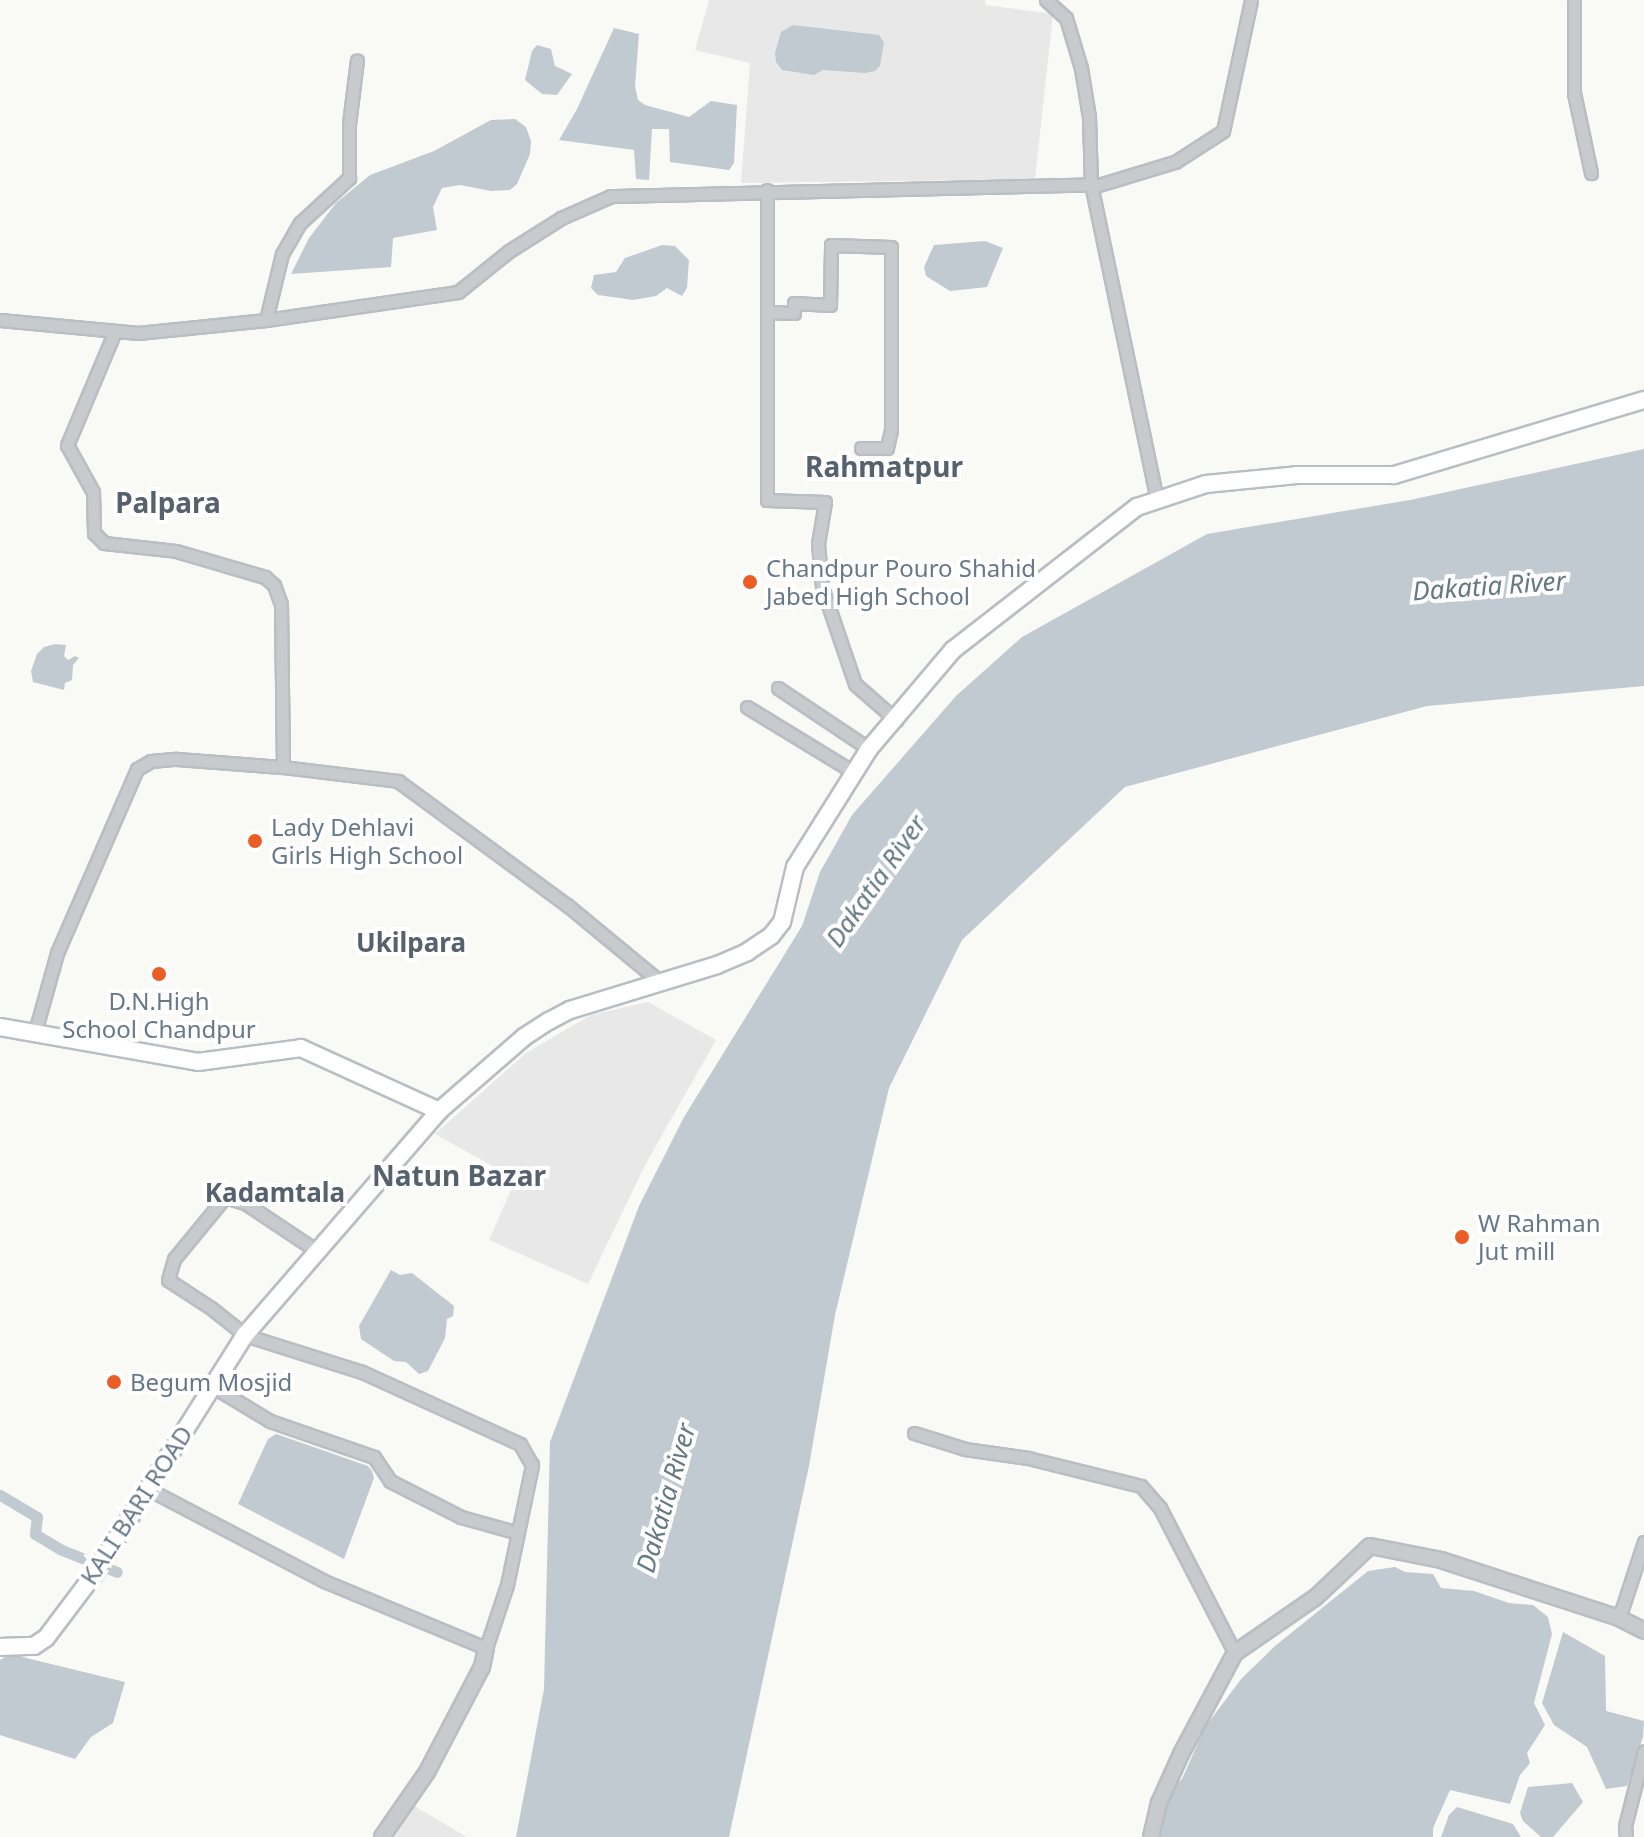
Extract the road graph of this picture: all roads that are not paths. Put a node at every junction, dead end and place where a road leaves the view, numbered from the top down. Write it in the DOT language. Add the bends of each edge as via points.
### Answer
graph roads {
  1 [pos="1046,0"];
  2 [pos="1251,0"];
  3 [pos="1574,0"];
  4 [pos="357,60"];
  5 [pos="1591,173"];
  6 [pos="1092,186"];
  7 [pos="767,190"];
  8 [pos="767,312"];
  9 [pos="0,320"];
  10 [pos="266,320"];
  11 [pos="115,331"];
  12 [pos="1644,400"];
  13 [pos="861,448"];
  14 [pos="1157,501"];
  15 [pos="778,688"];
  16 [pos="747,707"];
  17 [pos="896,720"];
  18 [pos="869,749"];
  19 [pos="283,767"];
  20 [pos="852,771"];
  21 [pos="659,981"];
  22 [pos="0,1027"];
  23 [pos="35,1032"];
  24 [pos="439,1111"];
  25 [pos="317,1251"];
  26 [pos="245,1335"];
  27 [pos="212,1386"];
  28 [pos="914,1433"];
  29 [pos="148,1489"];
  30 [pos="515,1532"];
  31 [pos="1644,1542"];
  32 [pos="1619,1618"];
  33 [pos="1644,1631"];
  34 [pos="0,1647"];
  35 [pos="486,1648"];
  36 [pos="1235,1653"];
  37 [pos="1644,1751"];
  38 [pos="382,1837"];
  39 [pos="1151,1837"];
  40 [pos="1626,1837"];
  1 -- 6 [label="street" via="1066,18 1081,68"];
  2 -- 6 [label="street" via="1223,131 1175,162"];
  3 -- 5 [label="street" via="1574,93"];
  4 -- 10 [label="street" via="349,178 300,223 282,254"];
  6 -- 7 [label="street"];
  6 -- 14 [label="street"];
  7 -- 8 [label="street"];
  7 -- 10 [label="street" via="611,196 561,218 458,292"];
  8 -- 13 [label="street" via="794,313 794,303 830,305 831,245 891,247 891,430 887,448"];
  8 -- 17 [label="street" via="767,500 825,502 818,544 822,587 855,684"];
  9 -- 11 [label="street"];
  10 -- 11 [label="street"];
  11 -- 19 [label="street" via="68,437 69,452 93,492 94,533 104,543 176,551 265,577 274,585 281,604"];
  12 -- 14 [label="main road, KALI BARI ROAD" via="1394,475 1297,475 1206,484"];
  14 -- 17 [label="main road, KALI BARI ROAD" via="1137,507 953,650"];
  15 -- 18 [label="street"];
  16 -- 20 [label="street"];
  17 -- 18 [label="main road, KALI BARI ROAD"];
  18 -- 20 [label="main road, KALI BARI ROAD"];
  19 -- 21 [label="street" via="398,781 567,905"];
  19 -- 23 [label="street" via="176,759 151,761 137,769 57,953"];
  20 -- 21 [label="main road, KALI BARI ROAD" via="795,867 782,922 771,936 717,965"];
  21 -- 24 [label="main road, KALI BARI ROAD" via="549,1021"];
  22 -- 23 [label="main road"];
  23 -- 24 [label="main road" via="198,1062 301,1048"];
  24 -- 25 [label="main road, KALI BARI ROAD"];
  25 -- 26 [label="main road, KALI BARI ROAD"];
  25 -- 26 [label="street" via="235,1197 218,1201 174,1259 168,1280"];
  26 -- 27 [label="main road, KALI BARI ROAD"];
  26 -- 30 [label="street" via="362,1372 520,1444 532,1465"];
  27 -- 29 [label="main road, KALI BARI ROAD"];
  27 -- 30 [label="street" via="270,1421 374,1457 390,1481 461,1517"];
  28 -- 36 [label="street" via="1141,1486 1160,1508"];
  29 -- 34 [label="main road, KALI BARI ROAD" via="46,1638 34,1646"];
  29 -- 35 [label="street" via="324,1581"];
  30 -- 35 [label="street" via="507,1585"];
  31 -- 32 [label="street"];
  32 -- 33 [label="street"];
  32 -- 36 [label="street" via="1441,1560 1370,1546 1316,1597"];
  35 -- 38 [label="street" via="482,1667 427,1772"];
  36 -- 39 [label="street" via="1181,1754 1159,1803"];
  37 -- 40 [label="street"];
}
